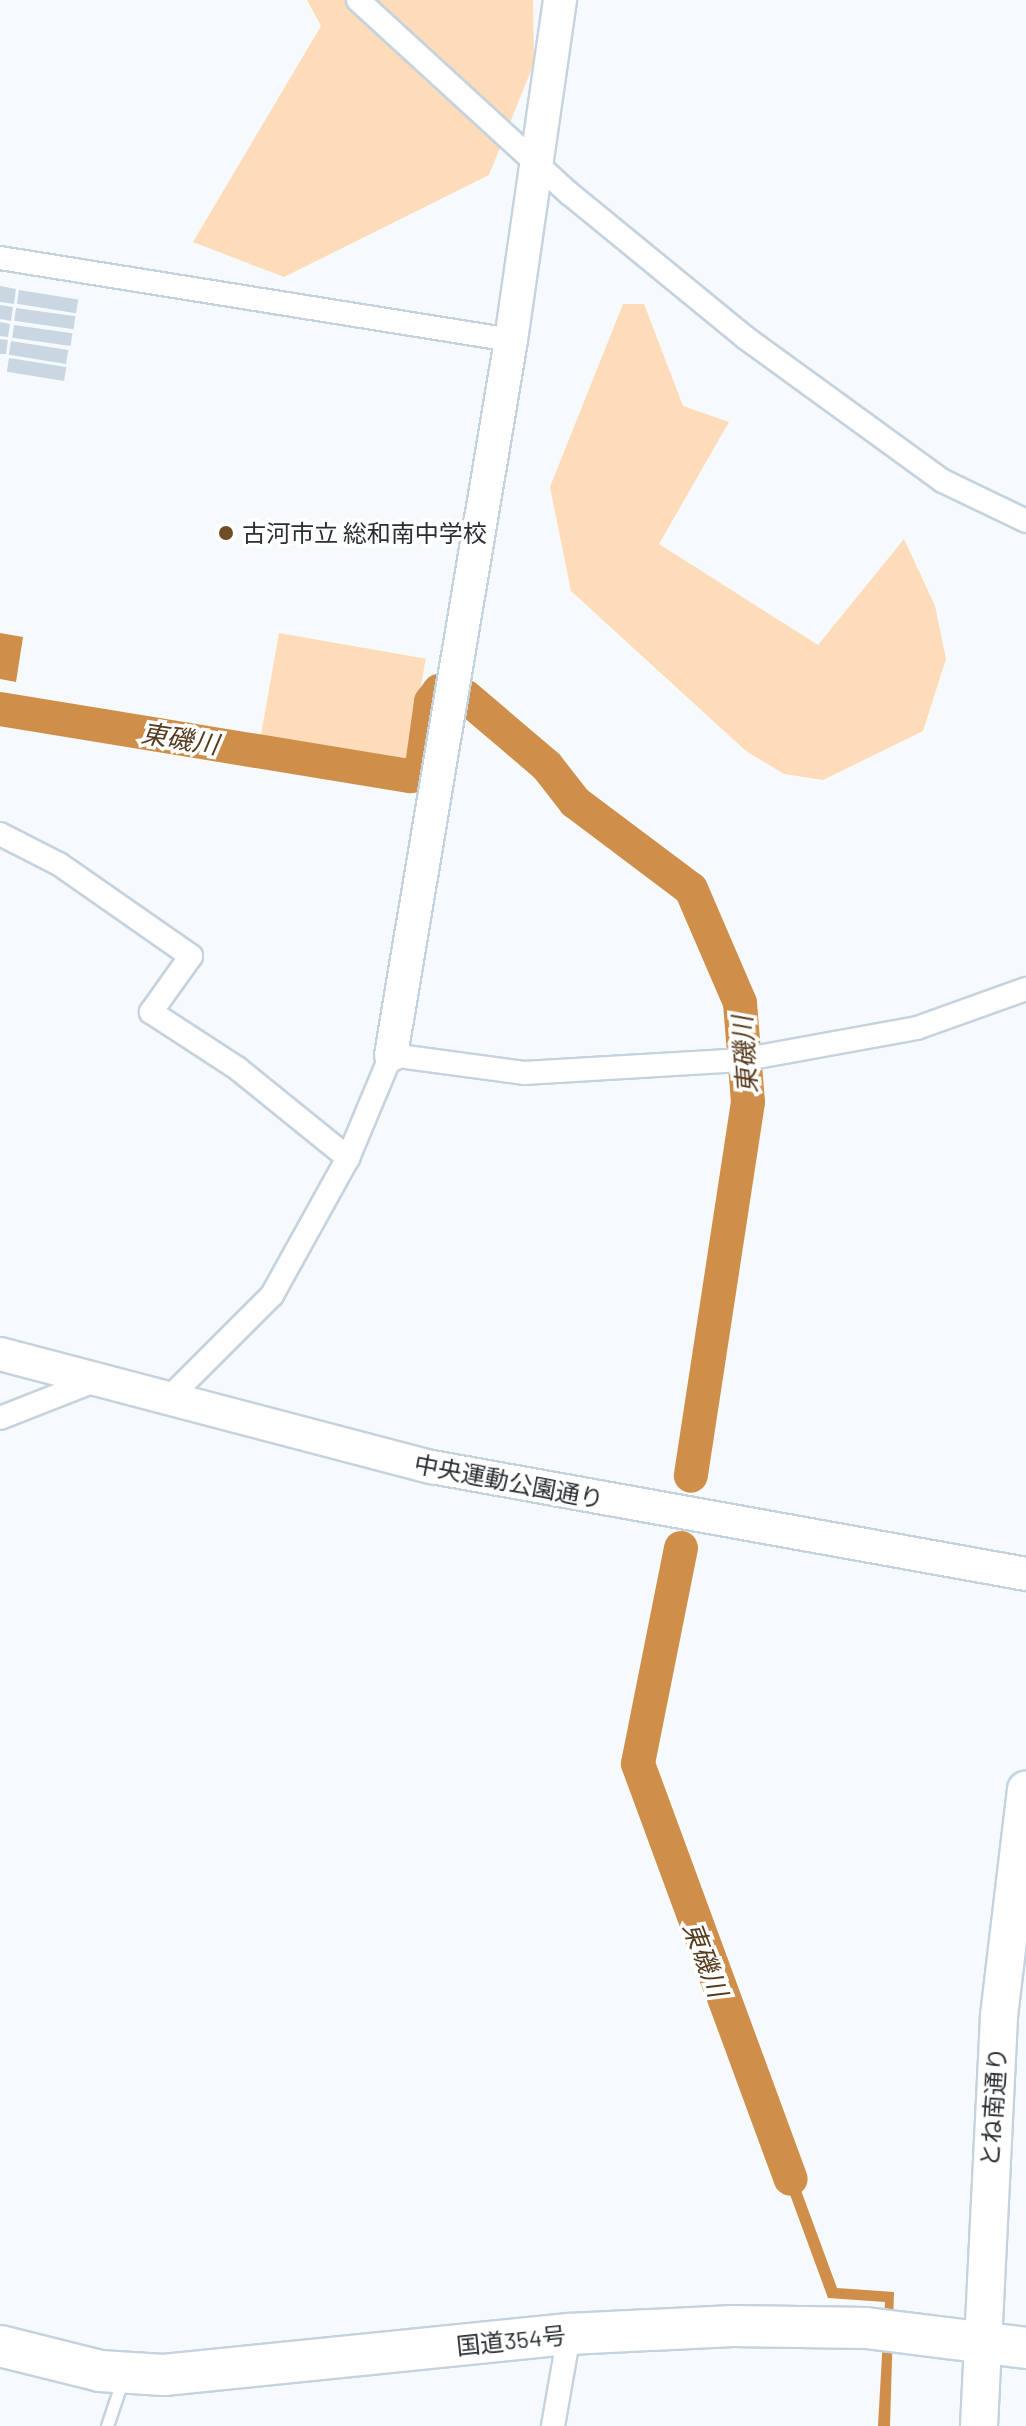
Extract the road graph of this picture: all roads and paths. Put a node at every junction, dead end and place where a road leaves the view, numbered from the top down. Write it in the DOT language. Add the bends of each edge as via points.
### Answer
graph roads {
  1 [pos="358,0"];
  2 [pos="560,0"];
  3 [pos="536,163"];
  4 [pos="0,258"];
  5 [pos="511,340"];
  6 [pos="1026,521"];
  7 [pos="0,834"];
  8 [pos="1026,989"];
  9 [pos="391,1055"];
  10 [pos="348,1158"];
  11 [pos="0,1354"];
  12 [pos="97,1380"];
  13 [pos="166,1401"];
  14 [pos="0,1418"];
  15 [pos="1026,1574"];
  16 [pos="1026,1790"];
  17 [pos="569,2334"];
  18 [pos="980,2341"];
  19 [pos="0,2346"];
  20 [pos="1026,2348"];
  21 [pos="124,2374"];
  22 [pos="107,2426"];
  23 [pos="553,2426"];
  24 [pos="979,2426"];
  1 -- 3 [label="street"];
  2 -- 3 [label="street"];
  3 -- 5 [label="street"];
  3 -- 6 [label="street" via="784,366 943,481"];
  4 -- 5 [label="street"];
  5 -- 9 [label="street"];
  7 -- 10 [label="street" via="59,864 191,956 151,1012 237,1068"];
  8 -- 9 [label="street" via="917,1028 751,1058 524,1073"];
  9 -- 10 [label="street"];
  10 -- 13 [label="street" via="272,1295"];
  11 -- 12 [label="street, 中央運動公園通り"];
  12 -- 13 [label="street, 中央運動公園通り"];
  12 -- 14 [label="street"];
  13 -- 15 [label="street, 中央運動公園通り" via="432,1467"];
  16 -- 18 [label="main road, とね南通り" via="999,2016"];
  17 -- 18 [label="highway, 国道354号" via="815,2326"];
  17 -- 21 [label="highway, 国道354号" via="260,2369"];
  17 -- 23 [label="street"];
  18 -- 20 [label="highway, 国道354号"];
  18 -- 24 [label="main road, とね南通り"];
  19 -- 21 [label="highway, 国道354号"];
  21 -- 22 [label="lane"];
}
